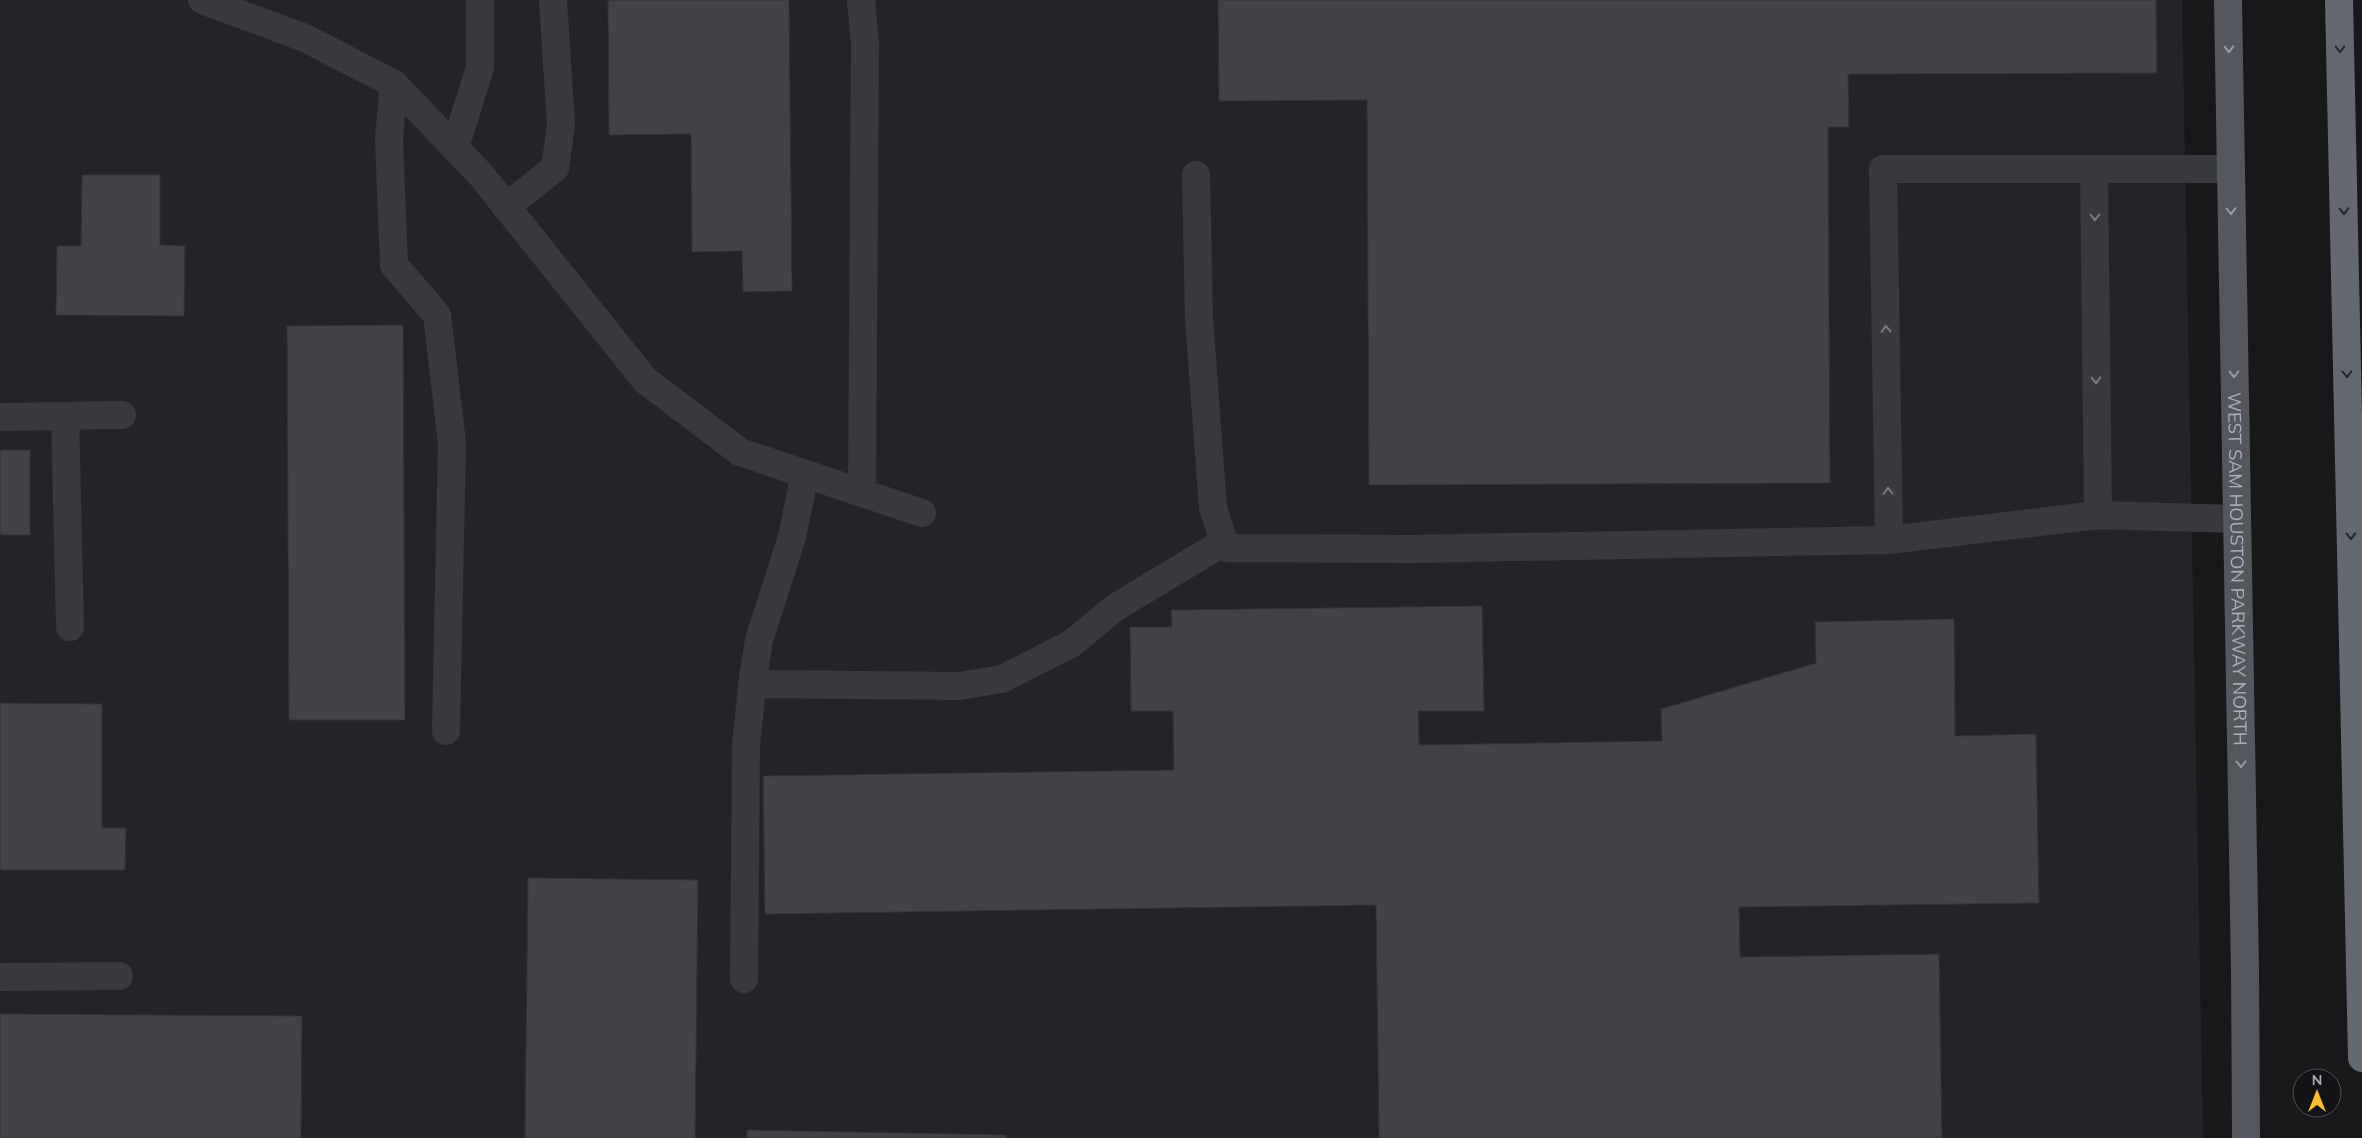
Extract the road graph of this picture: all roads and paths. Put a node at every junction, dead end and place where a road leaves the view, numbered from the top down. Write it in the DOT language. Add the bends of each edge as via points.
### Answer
graph roads {
  1 [pos="202,0"];
  2 [pos="480,0"];
  3 [pos="553,0"];
  4 [pos="861,0"];
  5 [pos="2228,0"];
  6 [pos="2339,0"];
  7 [pos="394,84"];
  8 [pos="455,147"];
  9 [pos="2094,169"];
  10 [pos="2231,169"];
  11 [pos="1196,175"];
  12 [pos="506,207"];
  13 [pos="122,415"];
  14 [pos="0,416"];
  15 [pos="65,416"];
  16 [pos="805,474"];
  17 [pos="862,492"];
  18 [pos="922,513"];
  19 [pos="2098,515"];
  20 [pos="2236,519"];
  21 [pos="1889,540"];
  22 [pos="1224,542"];
  23 [pos="70,627"];
  24 [pos="753,684"];
  25 [pos="446,731"];
  26 [pos="119,976"];
  27 [pos="0,977"];
  28 [pos="744,979"];
  29 [pos="2362,1058"];
  30 [pos="2246,1138"];
  1 -- 7 [label="lane" via="305,38"];
  2 -- 8 [label="lane" via="480,68"];
  3 -- 12 [label="lane" via="561,125 555,168"];
  4 -- 17 [label="lane" via="866,44"];
  5 -- 10 [label="main road, WEST SAM HOUSTON PARKWAY NORTH, one-way"];
  6 -- 29 [label="highway, one-way"];
  7 -- 8 [label="lane"];
  7 -- 25 [label="lane" via="389,139 394,265 437,314 452,443"];
  8 -- 12 [label="lane"];
  9 -- 10 [label="lane"];
  9 -- 19 [label="lane, one-way"];
  21 -- 9 [label="lane, one-way" via="1883,169"];
  10 -- 20 [label="main road, WEST SAM HOUSTON PARKWAY NORTH, one-way"];
  11 -- 22 [label="lane" via="1199,318 1212,498"];
  12 -- 16 [label="lane" via="645,380 740,452"];
  13 -- 15 [label="lane"];
  14 -- 15 [label="lane"];
  15 -- 23 [label="lane"];
  16 -- 17 [label="lane"];
  16 -- 24 [label="lane" via="783,569 759,640"];
  17 -- 18 [label="lane"];
  19 -- 20 [label="lane"];
  19 -- 21 [label="lane"];
  20 -- 30 [label="main road, WEST SAM HOUSTON PARKWAY NORTH, one-way"];
  21 -- 22 [label="lane" via="1298,549 1226,548"];
  22 -- 24 [label="lane" via="1116,607 1071,644 1002,679 959,686"];
  24 -- 28 [label="lane" via="746,745"];
  26 -- 27 [label="lane"];
}
